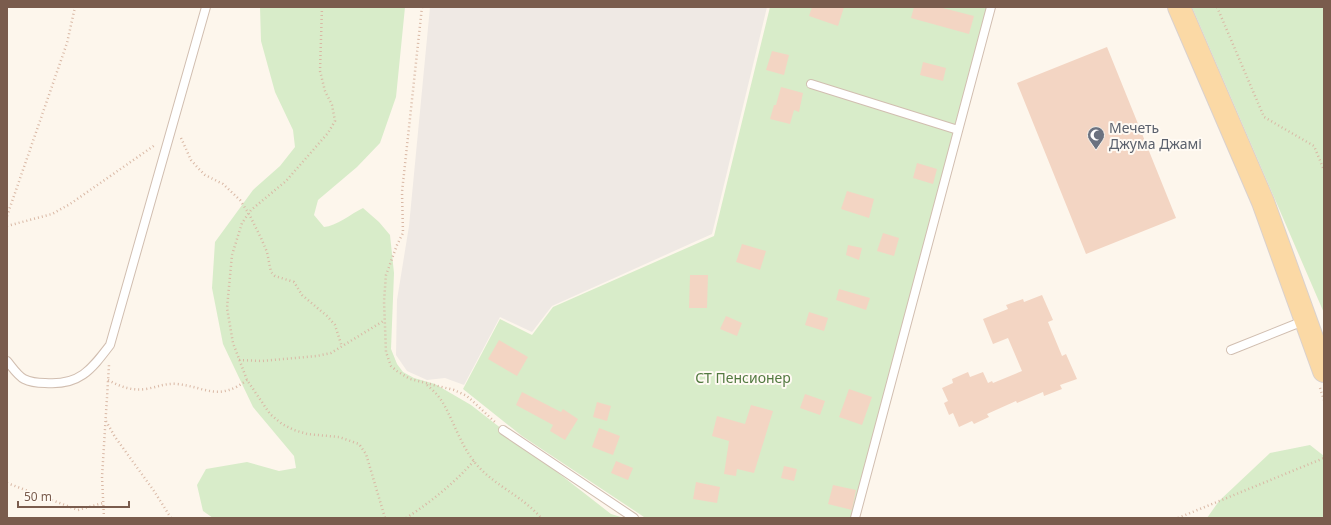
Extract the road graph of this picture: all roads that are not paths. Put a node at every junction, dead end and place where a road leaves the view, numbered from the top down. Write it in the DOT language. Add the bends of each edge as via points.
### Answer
graph roads {
  1 [pos="206,7"];
  2 [pos="991,7"];
  3 [pos="1179,7"];
  4 [pos="812,84"];
  5 [pos="958,130"];
  6 [pos="1287,266"];
  7 [pos="1306,320"];
  8 [pos="1324,347"];
  9 [pos="1231,350"];
  10 [pos="7,362"];
  11 [pos="1324,371"];
  12 [pos="503,430"];
  13 [pos="634,518"];
  14 [pos="855,518"];
  1 -- 10 [label="lane" via="110,345 93,367 76,379 59,384 23,379"];
  2 -- 5 [label="lane"];
  3 -- 6 [label="main road" via="1263,202"];
  4 -- 5 [label="lane"];
  5 -- 14 [label="lane"];
  6 -- 7 [label="main road"];
  6 -- 8 [label="main road"];
  7 -- 9 [label="lane"];
  7 -- 11 [label="main road"];
  12 -- 13 [label="lane"];
}
